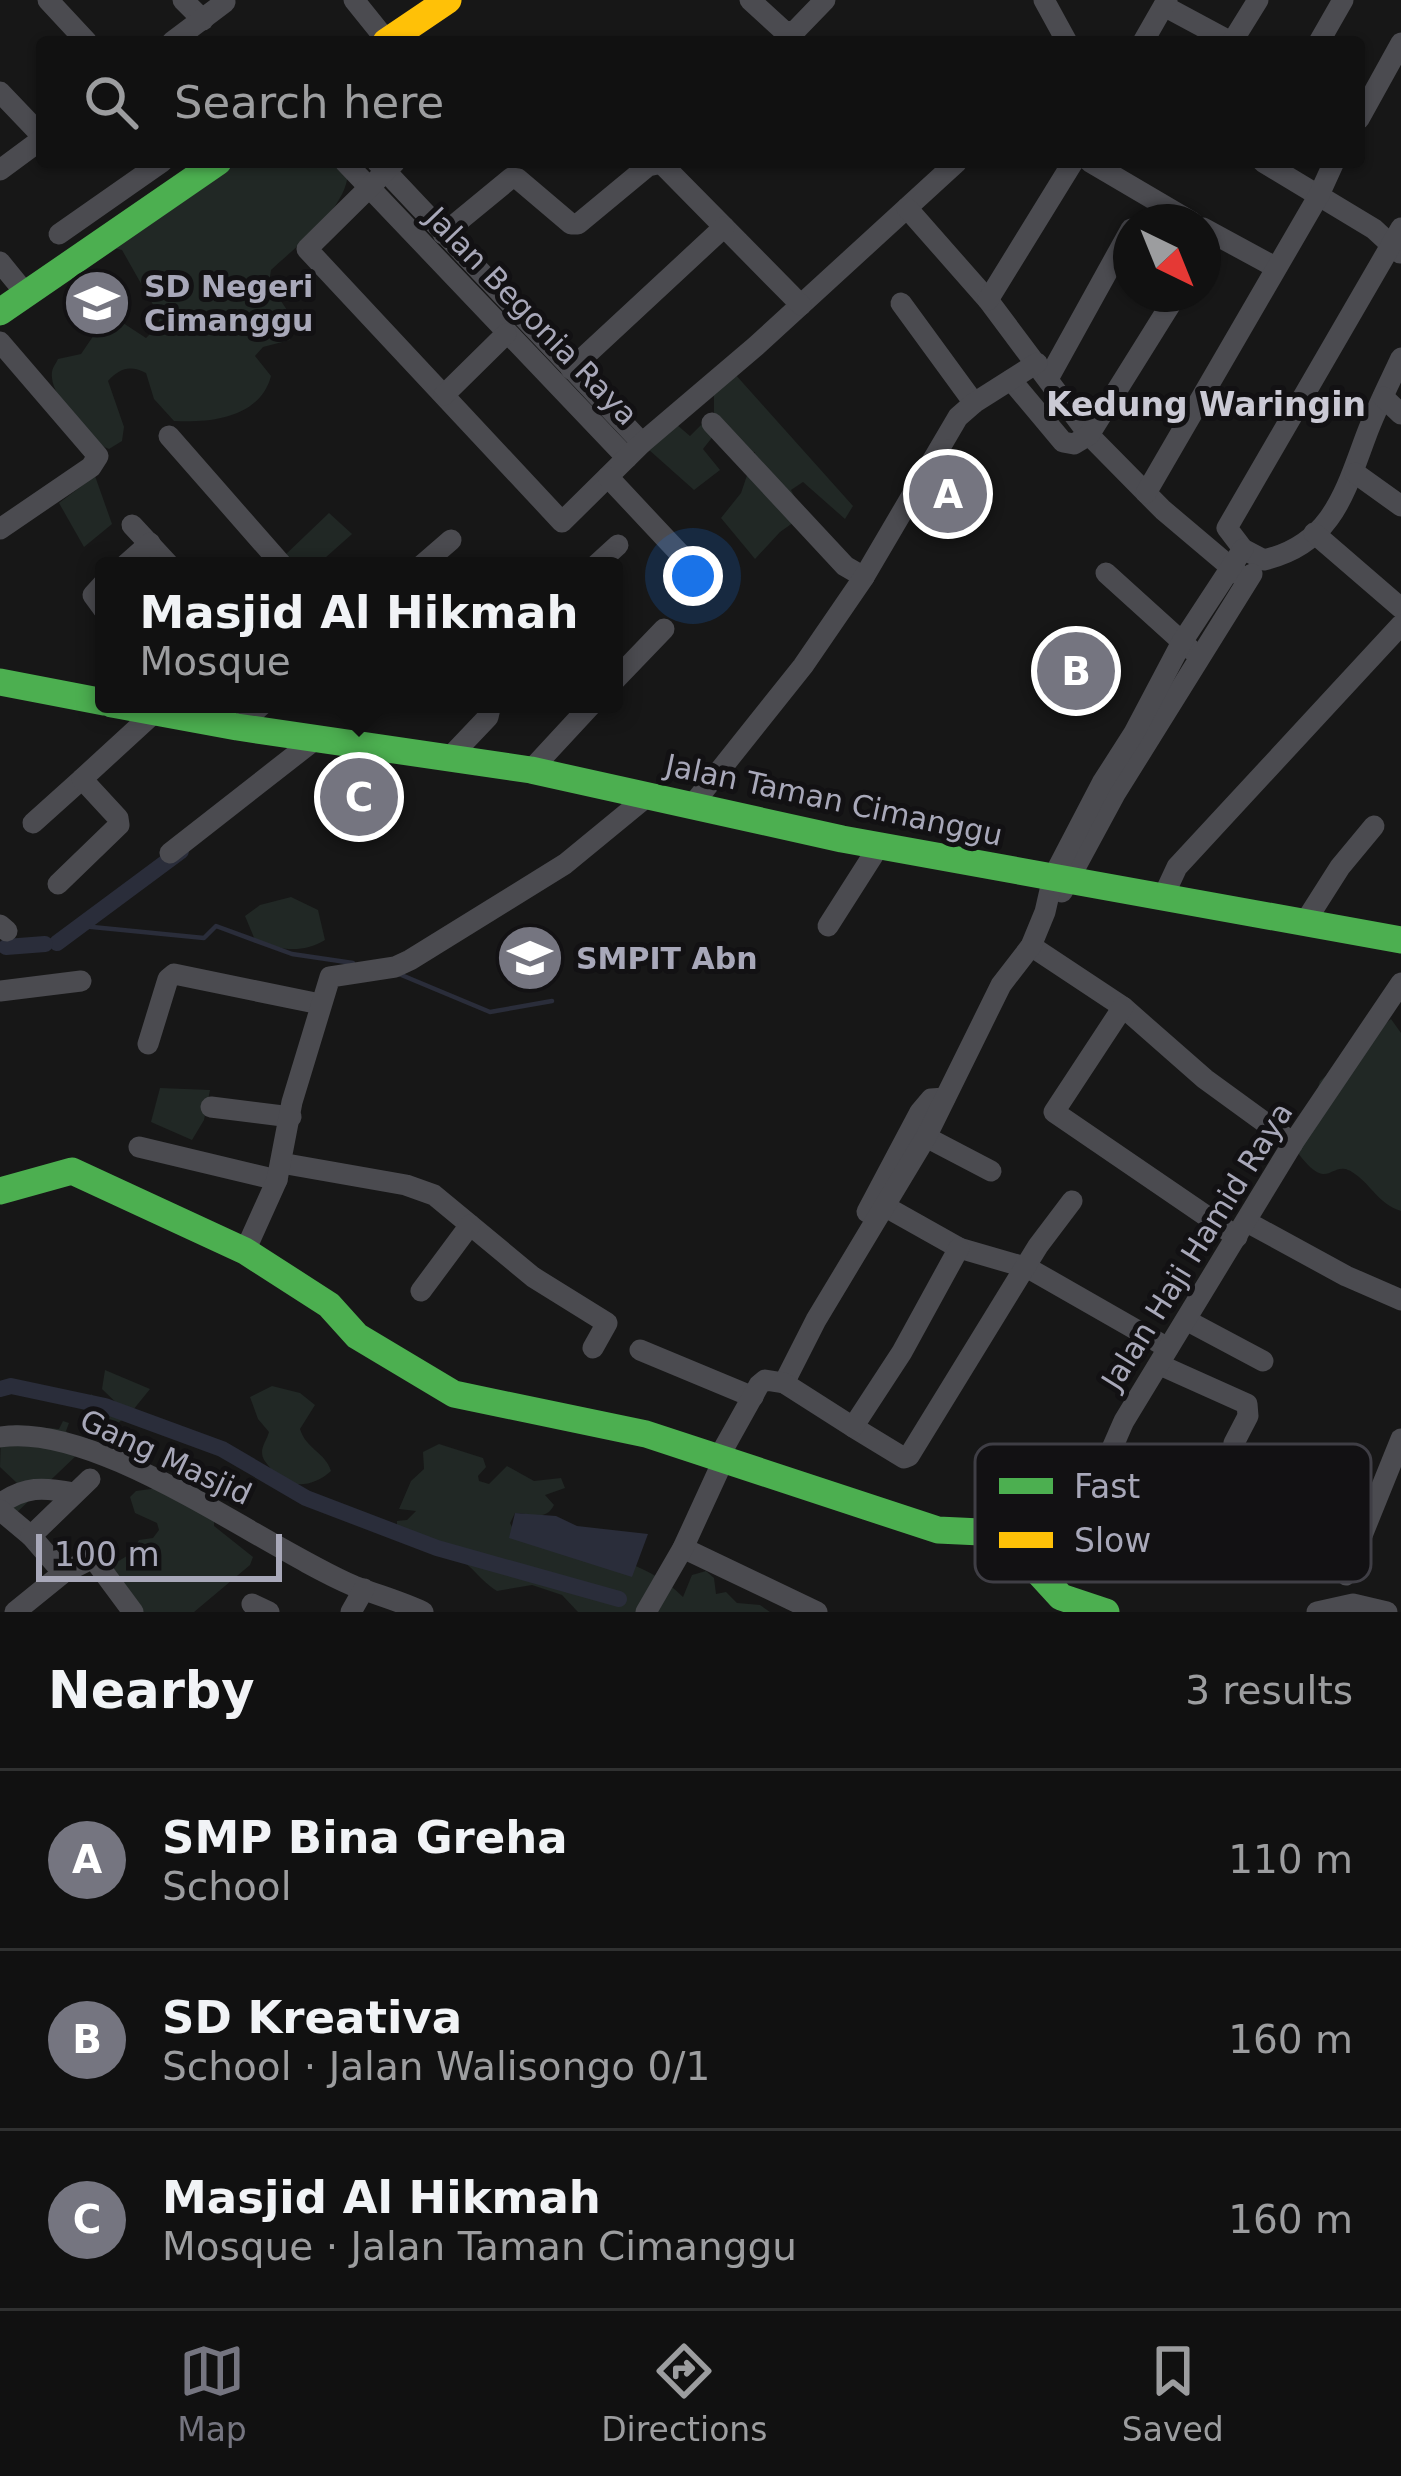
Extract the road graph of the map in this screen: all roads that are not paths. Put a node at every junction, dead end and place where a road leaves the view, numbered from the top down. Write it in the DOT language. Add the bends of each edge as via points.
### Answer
graph roads {
  1 [pos="48,0"];
  2 [pos="184,0"];
  3 [pos="354,0"];
  4 [pos="448,0"];
  5 [pos="750,0"];
  6 [pos="825,0"];
  7 [pos="1045,0"];
  8 [pos="1258,0"];
  9 [pos="1343,0"];
  10 [pos="225,2"];
  11 [pos="1165,3"];
  12 [pos="202,20"];
  13 [pos="81,36"];
  14 [pos="180,36"];
  15 [pos="381,36"];
  16 [pos="395,36"];
  17 [pos="1064,36"];
  18 [pos="1146,36"];
  19 [pos="1222,36"];
  20 [pos="1236,36"];
  21 [pos="1322,36"];
  22 [pos="1401,43"];
  23 [pos="0,92"];
  24 [pos="1365,108"];
  25 [pos="36,131"];
  26 [pos="36,143"];
  27 [pos="153,168"];
  28 [pos="350,168"];
  29 [pos="384,168"];
  30 [pos="388,168"];
  31 [pos="648,168"];
  32 [pos="666,168"];
  33 [pos="950,168"];
  34 [pos="1069,168"];
  35 [pos="1100,168"];
  36 [pos="1273,168"];
  37 [pos="1331,168"];
  38 [pos="0,170"];
  39 [pos="187,171"];
  40 [pos="368,188"];
  41 [pos="1319,195"];
  42 [pos="1149,197"];
  43 [pos="1145,204"];
  44 [pos="1161,204"];
  45 [pos="907,208"];
  46 [pos="724,227"];
  47 [pos="59,234"];
  48 [pos="442,234"];
  49 [pos="1399,240"];
  50 [pos="1221,244"];
  51 [pos="1113,257"];
  52 [pos="0,262"];
  53 [pos="1275,267"];
  54 [pos="26,294"];
  55 [pos="988,300"];
  56 [pos="901,303"];
  57 [pos="801,305"];
  58 [pos="0,312"];
  59 [pos="1166,312"];
  60 [pos="506,334"];
  61 [pos="0,342"];
  62 [pos="1401,358"];
  63 [pos="571,369"];
  64 [pos="1042,371"];
  65 [pos="1011,380"];
  66 [pos="444,395"];
  67 [pos="974,403"];
  68 [pos="1396,408"];
  69 [pos="712,423"];
  70 [pos="1088,435"];
  71 [pos="170,436"];
  72 [pos="634,451"];
  73 [pos="1355,473"];
  74 [pos="608,477"];
  75 [pos="1146,493"];
  76 [pos="1401,506"];
  77 [pos="132,525"];
  78 [pos="1227,528"];
  79 [pos="0,529"];
  80 [pos="1314,533"];
  81 [pos="451,540"];
  82 [pos="150,543"];
  83 [pos="618,545"];
  84 [pos="1210,550"];
  85 [pos="134,557"];
  86 [pos="162,557"];
  87 [pos="275,557"];
  88 [pos="431,557"];
  89 [pos="605,557"];
  90 [pos="1246,564"];
  91 [pos="697,572"];
  92 [pos="1106,573"];
  93 [pos="863,578"];
  94 [pos="1401,608"];
  95 [pos="1401,625"];
  96 [pos="664,629"];
  97 [pos="1191,650"];
  98 [pos="623,672"];
  99 [pos="0,682"];
  100 [pos="95,700"];
  101 [pos="154,713"];
  102 [pos="194,713"];
  103 [pos="252,713"];
  104 [pos="489,713"];
  105 [pos="584,713"];
  106 [pos="237,727"];
  107 [pos="317,738"];
  108 [pos="450,758"];
  109 [pos="531,770"];
  110 [pos="82,779"];
  111 [pos="649,795"];
  112 [pos="693,804"];
  113 [pos="33,823"];
  114 [pos="1374,826"];
  115 [pos="879,846"];
  116 [pos="170,853"];
  117 [pos="1062,879"];
  118 [pos="58,884"];
  119 [pos="1163,897"];
  120 [pos="1305,922"];
  121 [pos="828,926"];
  122 [pos="1401,940"];
  123 [pos="1031,946"];
  124 [pos="81,980"];
  125 [pos="1400,988"];
  126 [pos="0,991"];
  127 [pos="320,1004"];
  128 [pos="1123,1007"];
  129 [pos="148,1044"];
  130 [pos="945,1098"];
  131 [pos="211,1107"];
  132 [pos="290,1117"];
  133 [pos="926,1137"];
  134 [pos="1293,1143"];
  135 [pos="139,1148"];
  136 [pos="991,1171"];
  137 [pos="279,1172"];
  138 [pos="0,1191"];
  139 [pos="1072,1201"];
  140 [pos="886,1207"];
  141 [pos="470,1225"];
  142 [pos="1242,1229"];
  143 [pos="958,1248"];
  144 [pos="244,1251"];
  145 [pos="1028,1268"];
  146 [pos="421,1292"];
  147 [pos="1401,1300"];
  148 [pos="1186,1320"];
  149 [pos="592,1348"];
  150 [pos="640,1350"];
  151 [pos="1164,1356"];
  152 [pos="1263,1361"];
  153 [pos="780,1382"];
  154 [pos="753,1397"];
  155 [pos="854,1427"];
  156 [pos="0,1437"];
  157 [pos="1401,1439"];
  158 [pos="1113,1444"];
  159 [pos="1236,1444"];
  160 [pos="723,1461"];
  161 [pos="0,1507"];
  162 [pos="1371,1513"];
  163 [pos="975,1532"];
  164 [pos="31,1536"];
  165 [pos="683,1548"];
  166 [pos="63,1573"];
  167 [pos="1047,1582"];
  168 [pos="364,1589"];
  169 [pos="1401,1606"];
  170 [pos="22,1610"];
  171 [pos="134,1612"];
  172 [pos="351,1612"];
  173 [pos="390,1612"];
  174 [pos="423,1612"];
  175 [pos="646,1612"];
  176 [pos="817,1612"];
  177 [pos="1106,1612"];
  178 [pos="1317,1612"];
  179 [pos="1388,1612"];
  1 -- 13 [label="street"];
  2 -- 12 [label="street"];
  3 -- 15 [label="street"];
  4 -- 16 [label="street"];
  5 -- 6 [label="street" via="785,32"];
  7 -- 17 [label="street"];
  8 -- 20 [label="street"];
  9 -- 21 [label="street"];
  10 -- 12 [label="street"];
  11 -- 18 [label="street"];
  11 -- 19 [label="street"];
  12 -- 14 [label="street"];
  22 -- 24 [label="street"];
  23 -- 25 [label="street"];
  26 -- 38 [label="street"];
  27 -- 47 [label="street"];
  28 -- 40 [label="street, Jalan Begonia Raya"];
  29 -- 40 [label="street"];
  30 -- 48 [label="street, Jalan Begonia Raya"];
  31 -- 48 [label="street" via="578,224 511,178"];
  32 -- 46 [label="street"];
  33 -- 45 [label="street"];
  34 -- 55 [label="street"];
  35 -- 42 [label="street"];
  36 -- 41 [label="street"];
  37 -- 41 [label="street"];
  39 -- 54 [label="street"];
  40 -- 60 [label="street, Jalan Begonia Raya"];
  40 -- 66 [label="street" via="308,249"];
  41 -- 49 [label="street"];
  41 -- 53 [label="street"];
  42 -- 43 [label="street"];
  42 -- 44 [label="street"];
  45 -- 55 [label="street"];
  45 -- 57 [label="street"];
  46 -- 57 [label="street"];
  46 -- 63 [label="street"];
  48 -- 63 [label="street, Jalan Begonia Raya"];
  49 -- 78 [label="street"];
  50 -- 53 [label="street"];
  51 -- 64 [label="street"];
  52 -- 54 [label="street"];
  53 -- 75 [label="street"];
  54 -- 58 [label="street"];
  55 -- 64 [label="street"];
  56 -- 67 [label="street"];
  57 -- 72 [label="street"];
  59 -- 70 [label="street"];
  60 -- 66 [label="street"];
  60 -- 72 [label="street, Jalan Begonia Raya"];
  61 -- 79 [label="street" via="98,456"];
  62 -- 68 [label="street"];
  63 -- 72 [label="street, Jalan Begonia Raya"];
  64 -- 65 [label="street"];
  64 -- 70 [label="street"];
  65 -- 67 [label="street"];
  65 -- 70 [label="street" via="1063,442"];
  66 -- 74 [label="street" via="562,522"];
  67 -- 93 [label="street" via="958,417"];
  68 -- 73 [label="street" via="1366,436"];
  69 -- 93 [label="street"];
  70 -- 75 [label="street"];
  71 -- 87 [label="street"];
  72 -- 74 [label="street"];
  73 -- 76 [label="street"];
  73 -- 80 [label="street"];
  74 -- 91 [label="street"];
  75 -- 84 [label="street"];
  77 -- 82 [label="street"];
  78 -- 84 [label="street"];
  78 -- 90 [label="street"];
  80 -- 90 [label="street"];
  80 -- 94 [label="street"];
  81 -- 88 [label="street"];
  82 -- 85 [label="street"];
  82 -- 86 [label="street"];
  83 -- 89 [label="street"];
  84 -- 90 [label="street"];
  90 -- 97 [label="street"];
  92 -- 97 [label="street"];
  93 -- 112 [label="street"];
  95 -- 119 [label="street" via="1177,867"];
  96 -- 98 [label="street"];
  97 -- 117 [label="street"];
  99 -- 100 [label="street, Jalan Taman Cimanggu"];
  101 -- 110 [label="street"];
  102 -- 106 [label="street, Jalan Taman Cimanggu"];
  103 -- 106 [label="street"];
  104 -- 108 [label="street"];
  105 -- 109 [label="street"];
  106 -- 107 [label="street, Jalan Taman Cimanggu"];
  107 -- 108 [label="street, Jalan Taman Cimanggu"];
  107 -- 116 [label="street"];
  108 -- 109 [label="street, Jalan Taman Cimanggu"];
  109 -- 111 [label="street, Jalan Taman Cimanggu"];
  110 -- 113 [label="street"];
  110 -- 118 [label="street" via="119,825"];
  111 -- 112 [label="street, Jalan Taman Cimanggu"];
  111 -- 127 [label="street" via="565,864 410,960 333,975"];
  112 -- 115 [label="street, Jalan Taman Cimanggu"];
  114 -- 120 [label="street"];
  115 -- 117 [label="street, Jalan Taman Cimanggu"];
  115 -- 121 [label="street"];
  117 -- 119 [label="street, Jalan Taman Cimanggu"];
  117 -- 123 [label="street"];
  119 -- 120 [label="street, Jalan Taman Cimanggu"];
  120 -- 122 [label="street, Jalan Taman Cimanggu"];
  123 -- 128 [label="street"];
  123 -- 130 [label="street" via="1001,985"];
  124 -- 126 [label="street"];
  125 -- 134 [label="street, Jalan Haji Hamid Raya"];
  127 -- 129 [label="street" via="174,974"];
  127 -- 132 [label="street"];
  128 -- 134 [label="street"];
  128 -- 142 [label="street" via="1054,1112"];
  130 -- 133 [label="street"];
  130 -- 153 [label="street" via="920,1112"];
  131 -- 132 [label="street"];
  132 -- 137 [label="street"];
  133 -- 136 [label="street"];
  133 -- 140 [label="street"];
  134 -- 142 [label="street, Jalan Haji Hamid Raya"];
  135 -- 137 [label="street"];
  137 -- 141 [label="street" via="406,1184"];
  137 -- 144 [label="street"];
  138 -- 144 [label="street" via="72,1171"];
  139 -- 145 [label="street"];
  140 -- 143 [label="street"];
  140 -- 153 [label="street"];
  141 -- 146 [label="street"];
  141 -- 149 [label="street" via="532,1277 607,1323"];
  142 -- 147 [label="street"];
  142 -- 148 [label="street, Jalan Haji Hamid Raya"];
  143 -- 145 [label="street"];
  143 -- 155 [label="street"];
  144 -- 160 [label="street" via="329,1305 357,1336 454,1394 646,1434"];
  145 -- 151 [label="street"];
  145 -- 155 [label="street" via="909,1456"];
  148 -- 151 [label="street, Jalan Haji Hamid Raya"];
  148 -- 152 [label="street"];
  150 -- 154 [label="street"];
  151 -- 158 [label="street, Jalan Haji Hamid Raya"];
  151 -- 159 [label="street" via="1247,1404"];
  153 -- 154 [label="street" via="763,1381"];
  153 -- 155 [label="street"];
  154 -- 160 [label="street"];
  156 -- 168 [label="street, Gang Masjid" via="62,1440 172,1487"];
  157 -- 162 [label="street"];
  160 -- 163 [label="street" via="938,1530"];
  160 -- 165 [label="street"];
  161 -- 164 [label="street"];
  161 -- 164 [label="street" via="19,1490 82,1486"];
  164 -- 166 [label="street"];
  165 -- 175 [label="street"];
  165 -- 176 [label="street"];
  166 -- 170 [label="street"];
  166 -- 171 [label="street" via="93,1561"];
  167 -- 177 [label="street" via="1061,1597"];
  168 -- 172 [label="street"];
  168 -- 173 [label="street"];
  168 -- 174 [label="street"];
  169 -- 179 [label="street"];
  178 -- 179 [label="street" via="1353,1604"];
}
